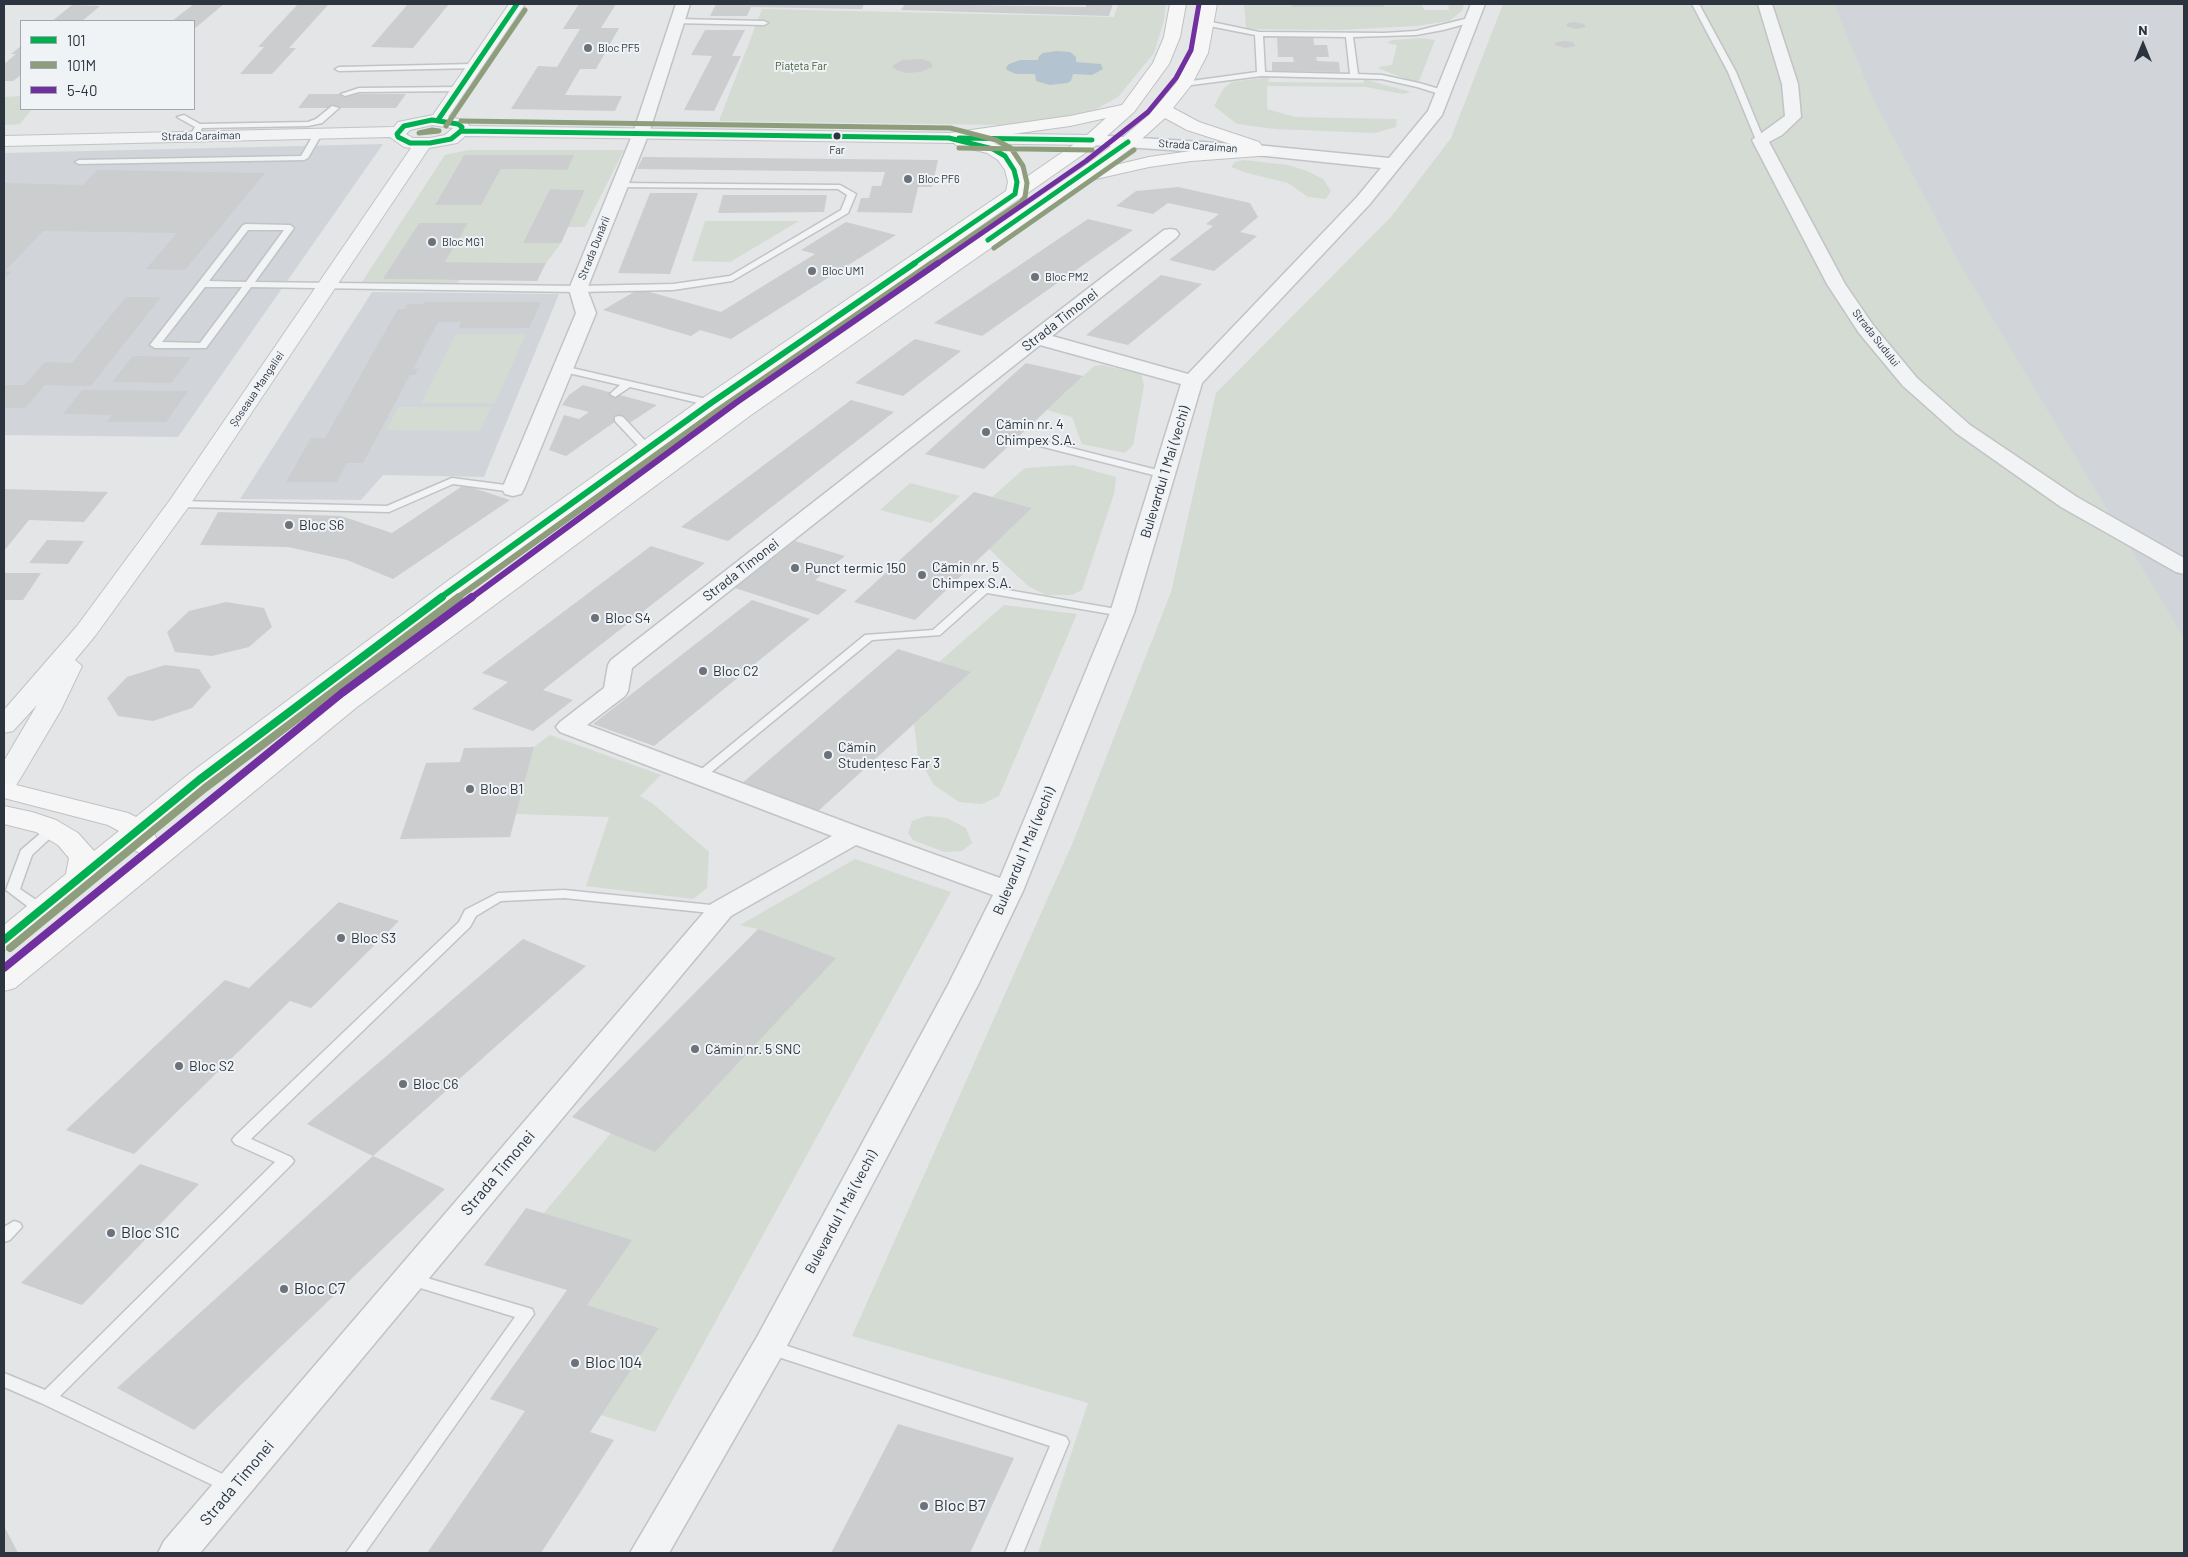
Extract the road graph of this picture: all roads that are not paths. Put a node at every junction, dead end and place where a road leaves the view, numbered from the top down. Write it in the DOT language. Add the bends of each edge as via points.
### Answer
graph roads {
  1 [pos="517,4"];
  2 [pos="683,4"];
  3 [pos="1178,4"];
  4 [pos="1209,4"];
  5 [pos="1695,4"];
  6 [pos="1765,4"];
  7 [pos="1475,11"];
  8 [pos="677,21"];
  9 [pos="764,23"];
  10 [pos="1207,23"];
  11 [pos="1259,34"];
  12 [pos="1349,35"];
  13 [pos="473,66"];
  14 [pos="339,69"];
  15 [pos="1261,74"];
  16 [pos="1354,75"];
  17 [pos="1184,84"];
  18 [pos="458,89"];
  19 [pos="1444,93"];
  20 [pos="345,94"];
  21 [pos="335,108"];
  22 [pos="1128,108"];
  23 [pos="1164,110"];
  24 [pos="181,118"];
  25 [pos="438,120"];
  26 [pos="196,131"];
  27 [pos="462,131"];
  28 [pos="398,132"];
  29 [pos="641,133"];
  30 [pos="318,134"];
  31 [pos="949,138"];
  32 [pos="1092,140"];
  33 [pos="1760,140"];
  34 [pos="4,141"];
  35 [pos="1128,142"];
  36 [pos="423,144"];
  37 [pos="1266,150"];
  38 [pos="79,162"];
  39 [pos="1394,164"];
  40 [pos="1076,180"];
  41 [pos="620,184"];
  42 [pos="1015,194"];
  43 [pos="1170,234"];
  44 [pos="201,284"];
  45 [pos="1836,284"];
  46 [pos="248,285"];
  47 [pos="326,286"];
  48 [pos="578,289"];
  49 [pos="1036,338"];
  50 [pos="563,369"];
  51 [pos="1192,381"];
  52 [pos="628,384"];
  53 [pos="615,394"];
  54 [pos="711,403"];
  55 [pos="619,419"];
  56 [pos="1036,442"];
  57 [pos="647,449"];
  58 [pos="1165,475"];
  59 [pos="513,489"];
  60 [pos="179,504"];
  61 [pos="2184,567"];
  62 [pos="1122,613"];
  63 [pos="86,631"];
  64 [pos="4,725"];
  65 [pos="698,776"];
  66 [pos="4,783"];
  67 [pos="4,790"];
  68 [pos="4,815"];
  69 [pos="54,829"];
  70 [pos="137,830"];
  71 [pos="854,835"];
  72 [pos="80,876"];
  73 [pos="1009,891"];
  74 [pos="40,909"];
  75 [pos="721,910"];
  76 [pos="4,940"];
  77 [pos="14,973"];
  78 [pos="409,1278"];
  79 [pos="769,1347"];
  80 [pos="4,1380"];
  81 [pos="47,1398"];
  82 [pos="233,1487"];
  83 [pos="177,1553"];
  84 [pos="355,1553"];
  85 [pos="649,1553"];
  86 [pos="1014,1553"];
  1 -- 13 [label="street"];
  2 -- 8 [label="street, Strada Dunării"];
  3 -- 22 [label="main road" via="1168,50 1150,81"];
  4 -- 10 [label="main road"];
  5 -- 33 [label="lane" via="1732,72"];
  6 -- 33 [label="street" via="1790,84 1793,116"];
  7 -- 12 [label="lane" via="1443,28"];
  7 -- 19 [label="street, Bulevardul 1 Mai (vechi)"];
  8 -- 9 [label="lane"];
  8 -- 29 [label="street, Strada Dunării"];
  10 -- 11 [label="lane"];
  10 -- 17 [label="main road" via="1200,53"];
  11 -- 12 [label="lane"];
  11 -- 15 [label="lane"];
  12 -- 16 [label="lane"];
  13 -- 14 [label="lane"];
  13 -- 18 [label="street"];
  15 -- 16 [label="lane"];
  15 -- 17 [label="lane"];
  16 -- 19 [label="lane" via="1402,81"];
  17 -- 23 [label="main road"];
  18 -- 20 [label="lane" via="359,90"];
  18 -- 25 [label="street"];
  19 -- 39 [label="street, Bulevardul 1 Mai (vechi)" via="1436,112"];
  21 -- 26 [label="lane" via="319,121 308,124"];
  22 -- 31 [label="main road" via="1051,124"];
  22 -- 32 [label="main road"];
  23 -- 35 [label="main road"];
  23 -- 37 [label="main road" via="1194,126"];
  24 -- 26 [label="lane"];
  25 -- 27 [label="street" via="458,124"];
  25 -- 28 [label="street" via="412,123"];
  26 -- 30 [label="street, Strada Caraiman"];
  26 -- 34 [label="street, Strada Caraiman"];
  27 -- 29 [label="street, Strada Caraiman"];
  27 -- 36 [label="street" via="451,139"];
  28 -- 30 [label="street, Strada Caraiman"];
  28 -- 36 [label="street" via="402,141"];
  29 -- 31 [label="street, Strada Caraiman"];
  29 -- 41 [label="street, Strada Dunării"];
  30 -- 38 [label="lane" via="304,158"];
  31 -- 32 [label="street, Strada Caraiman"];
  31 -- 42 [label="main road" via="993,149 1005,156 1014,170"];
  32 -- 35 [label="street, Strada Caraiman"];
  32 -- 42 [label="main road"];
  33 -- 45 [label="street, Strada Sudului"];
  35 -- 37 [label="street, Strada Caraiman"];
  35 -- 40 [label="main road"];
  36 -- 47 [label="street, Șoseaua Mangaliei"];
  37 -- 39 [label="street, Strada Caraiman"];
  37 -- 40 [label="main road" via="1149,162"];
  39 -- 51 [label="street, Bulevardul 1 Mai (vechi)" via="1363,201"];
  40 -- 77 [label="main road" via="743,410 348,701"];
  41 -- 48 [label="street, Strada Dunării"];
  41 -- 48 [label="lane" via="840,187 852,194 845,211 732,278 673,287"];
  42 -- 54 [label="main road"];
  43 -- 49 [label="street, Strada Timonei"];
  44 -- 46 [label="lane"];
  44 -- 46 [label="lane" via="246,227 290,228"];
  44 -- 46 [label="lane" via="155,345 203,346"];
  45 -- 61 [label="street, Strada Sudului" via="1866,329 1910,382 1963,429 2069,502"];
  46 -- 47 [label="lane"];
  47 -- 48 [label="lane"];
  47 -- 60 [label="street, Șoseaua Mangaliei"];
  48 -- 50 [label="street, Strada Dunării" via="586,313"];
  49 -- 51 [label="street"];
  49 -- 65 [label="street, Strada Timonei" via="620,665 616,691 569,727"];
  50 -- 52 [label="lane"];
  50 -- 59 [label="street, Strada Dunării"];
  51 -- 58 [label="street, Bulevardul 1 Mai (vechi)"];
  52 -- 53 [label="lane"];
  52 -- 54 [label="lane"];
  54 -- 57 [label="main road"];
  55 -- 57 [label="lane"];
  56 -- 58 [label="lane"];
  57 -- 70 [label="main road" via="462,582"];
  58 -- 62 [label="street, Bulevardul 1 Mai (vechi)"];
  59 -- 60 [label="lane" via="452,481 389,509"];
  60 -- 63 [label="street, Șoseaua Mangaliei"];
  62 -- 65 [label="lane" via="985,590 936,634 869,637"];
  62 -- 73 [label="street, Bulevardul 1 Mai (vechi)"];
  63 -- 64 [label="street, Șoseaua Mangaliei"];
  63 -- 66 [label="street, Șoseaua Mangaliei" via="48,710"];
  65 -- 71 [label="street, Strada Timonei"];
  67 -- 70 [label="main road" via="118,820"];
  68 -- 69 [label="main road"];
  69 -- 72 [label="main road" via="68,839 82,856"];
  69 -- 74 [label="lane" via="26,853 13,890"];
  70 -- 72 [label="main road"];
  70 -- 77 [label="main road" via="144,839 141,855 68,918"];
  71 -- 73 [label="street, Strada Timonei"];
  71 -- 75 [label="street, Strada Timonei"];
  72 -- 74 [label="main road"];
  73 -- 79 [label="street, Bulevardul 1 Mai (vechi)" via="963,984"];
  74 -- 76 [label="main road"];
  75 -- 78 [label="street, Strada Timonei"];
  75 -- 81 [label="lane" via="564,894 498,898 470,913 465,924 240,1140 286,1161"];
  78 -- 82 [label="street, Strada Timonei"];
  78 -- 84 [label="lane" via="526,1314"];
  79 -- 85 [label="street, Bulevardul 1 Mai (vechi)"];
  79 -- 86 [label="lane" via="1060,1442"];
  80 -- 81 [label="lane"];
  81 -- 82 [label="lane"];
  82 -- 83 [label="street, Strada Timonei"];
}
